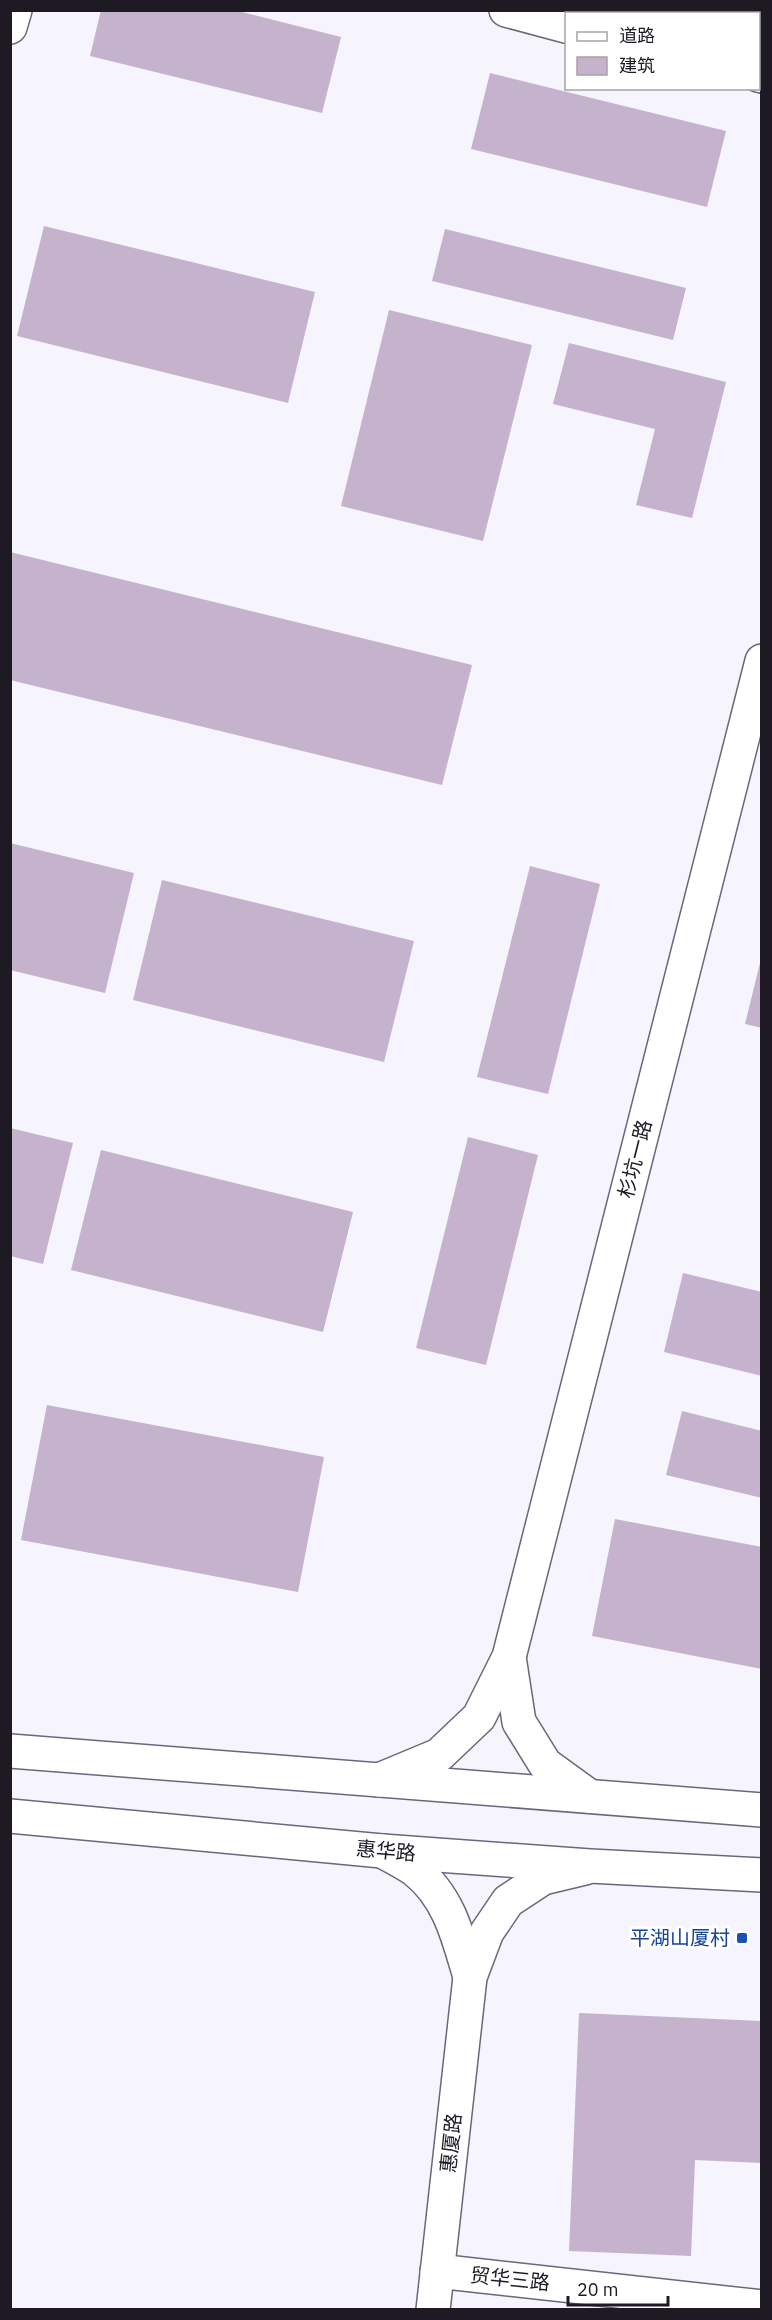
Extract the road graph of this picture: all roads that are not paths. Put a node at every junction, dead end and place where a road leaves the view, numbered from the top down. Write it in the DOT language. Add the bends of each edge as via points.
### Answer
graph roads {
  1 [pos="15,10"];
  2 [pos="506,10"];
  3 [pos="565,25"];
  4 [pos="10,27"];
  5 [pos="762,661"];
  6 [pos="509,1657"];
  7 [pos="10,1751"];
  8 [pos="379,1780"];
  9 [pos="590,1796"];
  10 [pos="762,1810"];
  11 [pos="10,1816"];
  12 [pos="382,1851"];
  13 [pos="590,1866"];
  14 [pos="762,1875"];
  15 [pos="470,1977"];
  16 [pos="437,2271"];
  17 [pos="762,2307"];
  18 [pos="433,2310"];
  1 -- 4 [label="street"];
  2 -- 3 [label="street"];
  5 -- 6 [label="street, 杉坑一路"];
  6 -- 8 [label="street" via="479,1717 447,1748"];
  6 -- 9 [label="street" via="519,1722 545,1764"];
  7 -- 8 [label="street"];
  8 -- 9 [label="street"];
  9 -- 10 [label="street"];
  11 -- 12 [label="street, 惠华路"];
  12 -- 13 [label="street, 惠华路"];
  12 -- 15 [label="street" via="414,1869 440,1894 456,1928"];
  13 -- 14 [label="street, 惠华路"];
  13 -- 15 [label="street" via="543,1878 508,1901 487,1932"];
  15 -- 16 [label="street, 惠厦路"];
  16 -- 17 [label="street, 贸华三路"];
  16 -- 18 [label="street, 惠厦路"];
}
